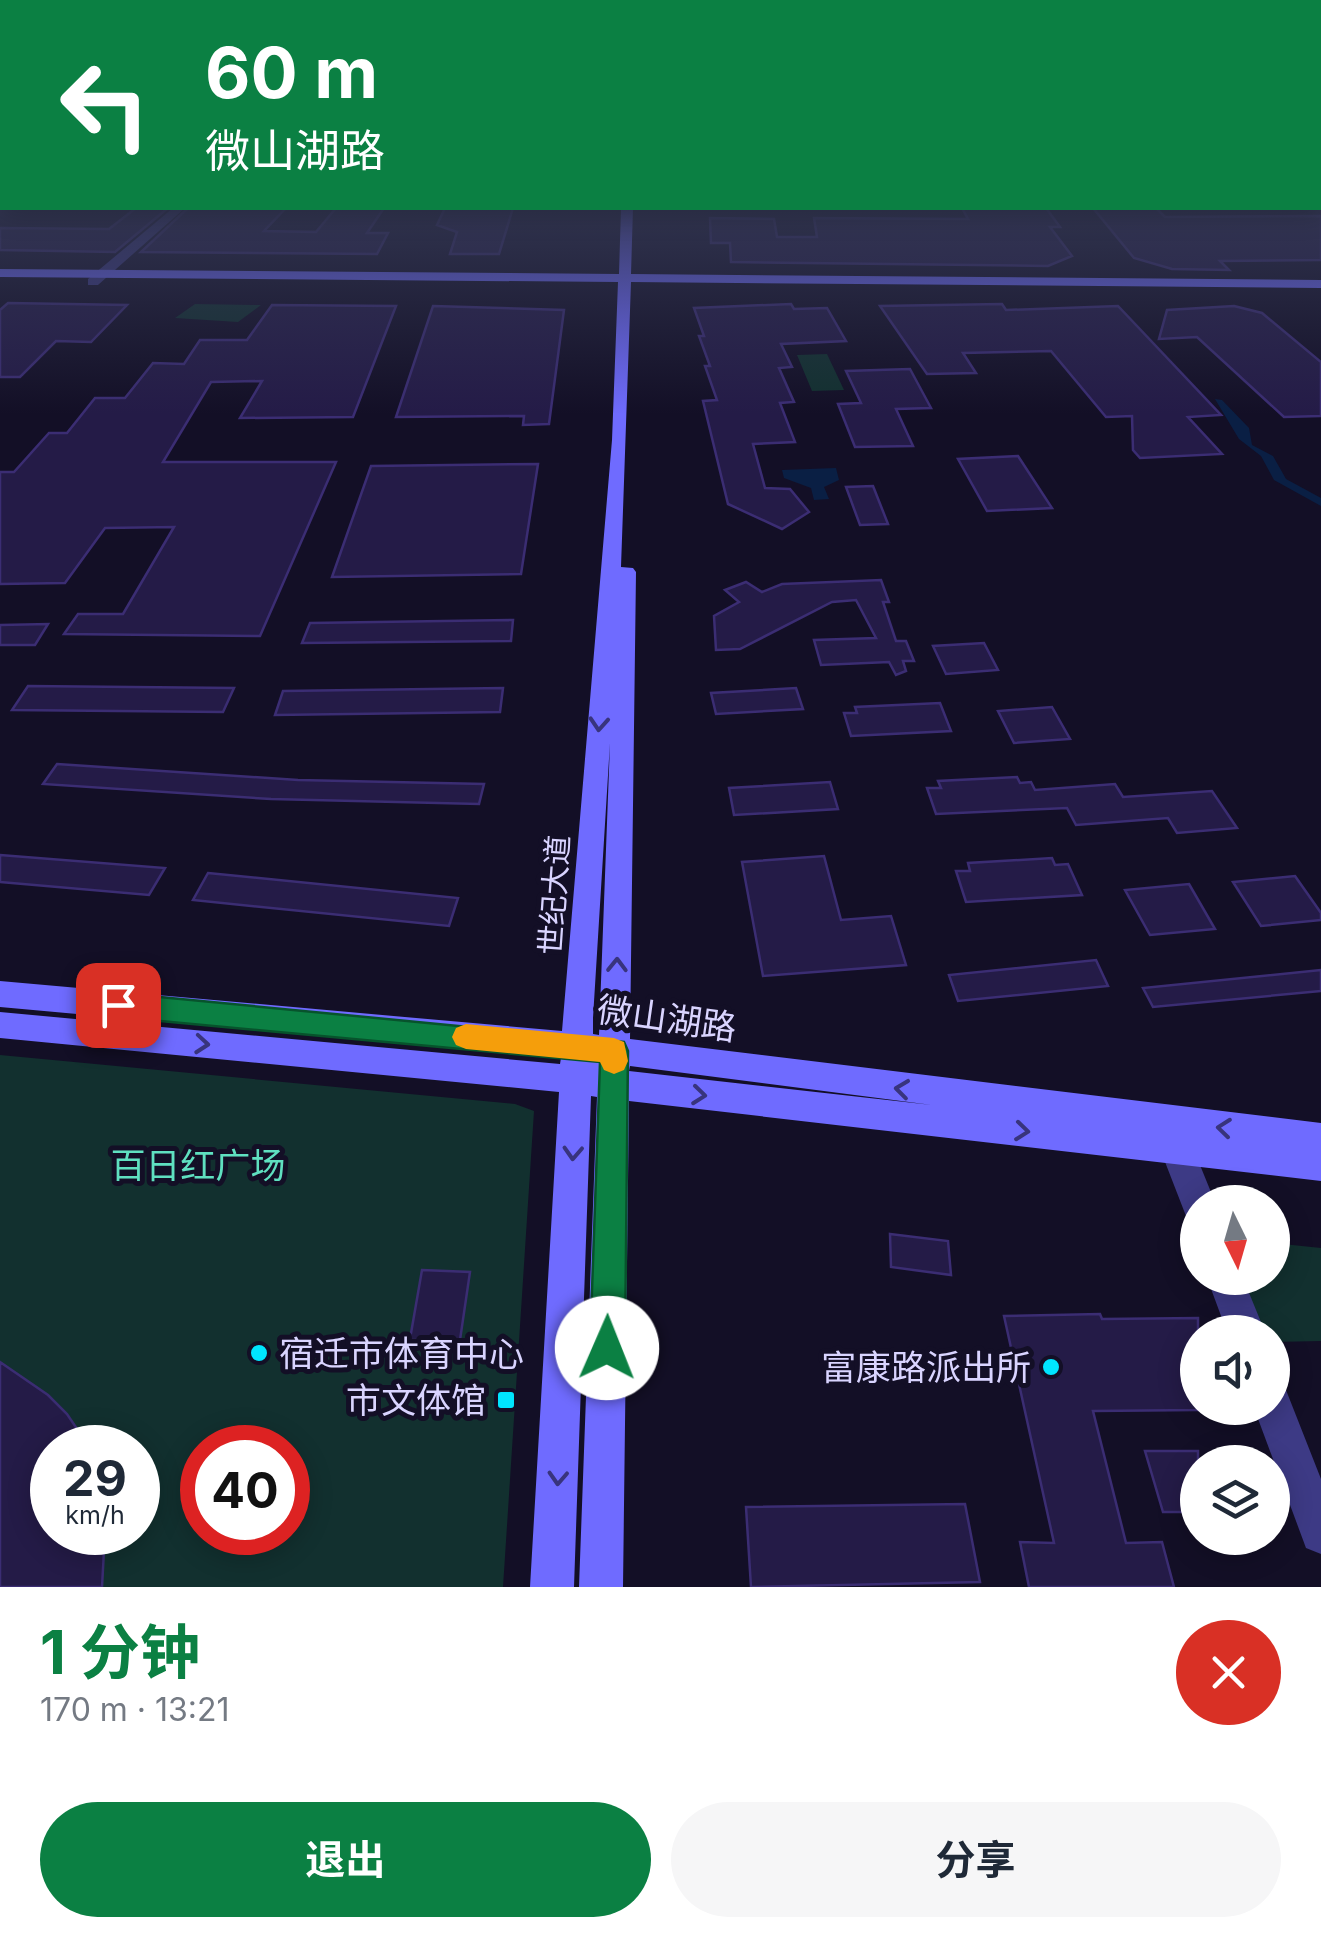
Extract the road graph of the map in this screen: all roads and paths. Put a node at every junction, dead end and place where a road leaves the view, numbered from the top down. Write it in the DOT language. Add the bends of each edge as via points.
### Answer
graph roads {
  1 [pos="111,266"];
  2 [pos="630,266"];
  3 [pos="633,266"];
  4 [pos="0,273"];
  5 [pos="97,278"];
  6 [pos="0,281"];
  7 [pos="631,283"];
  8 [pos="1321,284"];
  9 [pos="1321,292"];
  10 [pos="0,994"];
  11 [pos="0,1024"];
  12 [pos="577,1046"];
  13 [pos="614,1051"];
  14 [pos="576,1080"];
  15 [pos="614,1085"];
  16 [pos="1321,1139"];
  17 [pos="1178,1149"];
  18 [pos="1321,1165"];
  19 [pos="1191,1185"];
  20 [pos="1280,1425"];
  21 [pos="1321,1532"];
  22 [pos="552,1587"];
  23 [pos="601,1587"];
  1 -- 5 [label="street"];
  2 -- 7 [label="street, 世纪大道"];
  3 -- 7 [label="street, 世纪大道"];
  4 -- 5 [label="street"];
  5 -- 6 [label="street"];
  5 -- 7 [label="street"];
  7 -- 8 [label="street"];
  7 -- 9 [label="street"];
  7 -- 12 [label="street, 世纪大道, one-way"];
  13 -- 7 [label="street, 世纪大道, one-way"];
  10 -- 12 [label="street, 微山湖路"];
  11 -- 14 [label="street, one-way"];
  12 -- 13 [label="street, 微山湖路"];
  12 -- 14 [label="street, 世纪大道"];
  13 -- 15 [label="street, 世纪大道"];
  16 -- 13 [label="street, 微山湖路, one-way"];
  14 -- 15 [label="street"];
  14 -- 22 [label="street, 世纪大道, one-way"];
  15 -- 17 [label="street, one-way"];
  15 -- 23 [label="street, 世纪大道"];
  17 -- 18 [label="street"];
  17 -- 19 [label="street"];
  20 -- 21 [label="street"];
}
